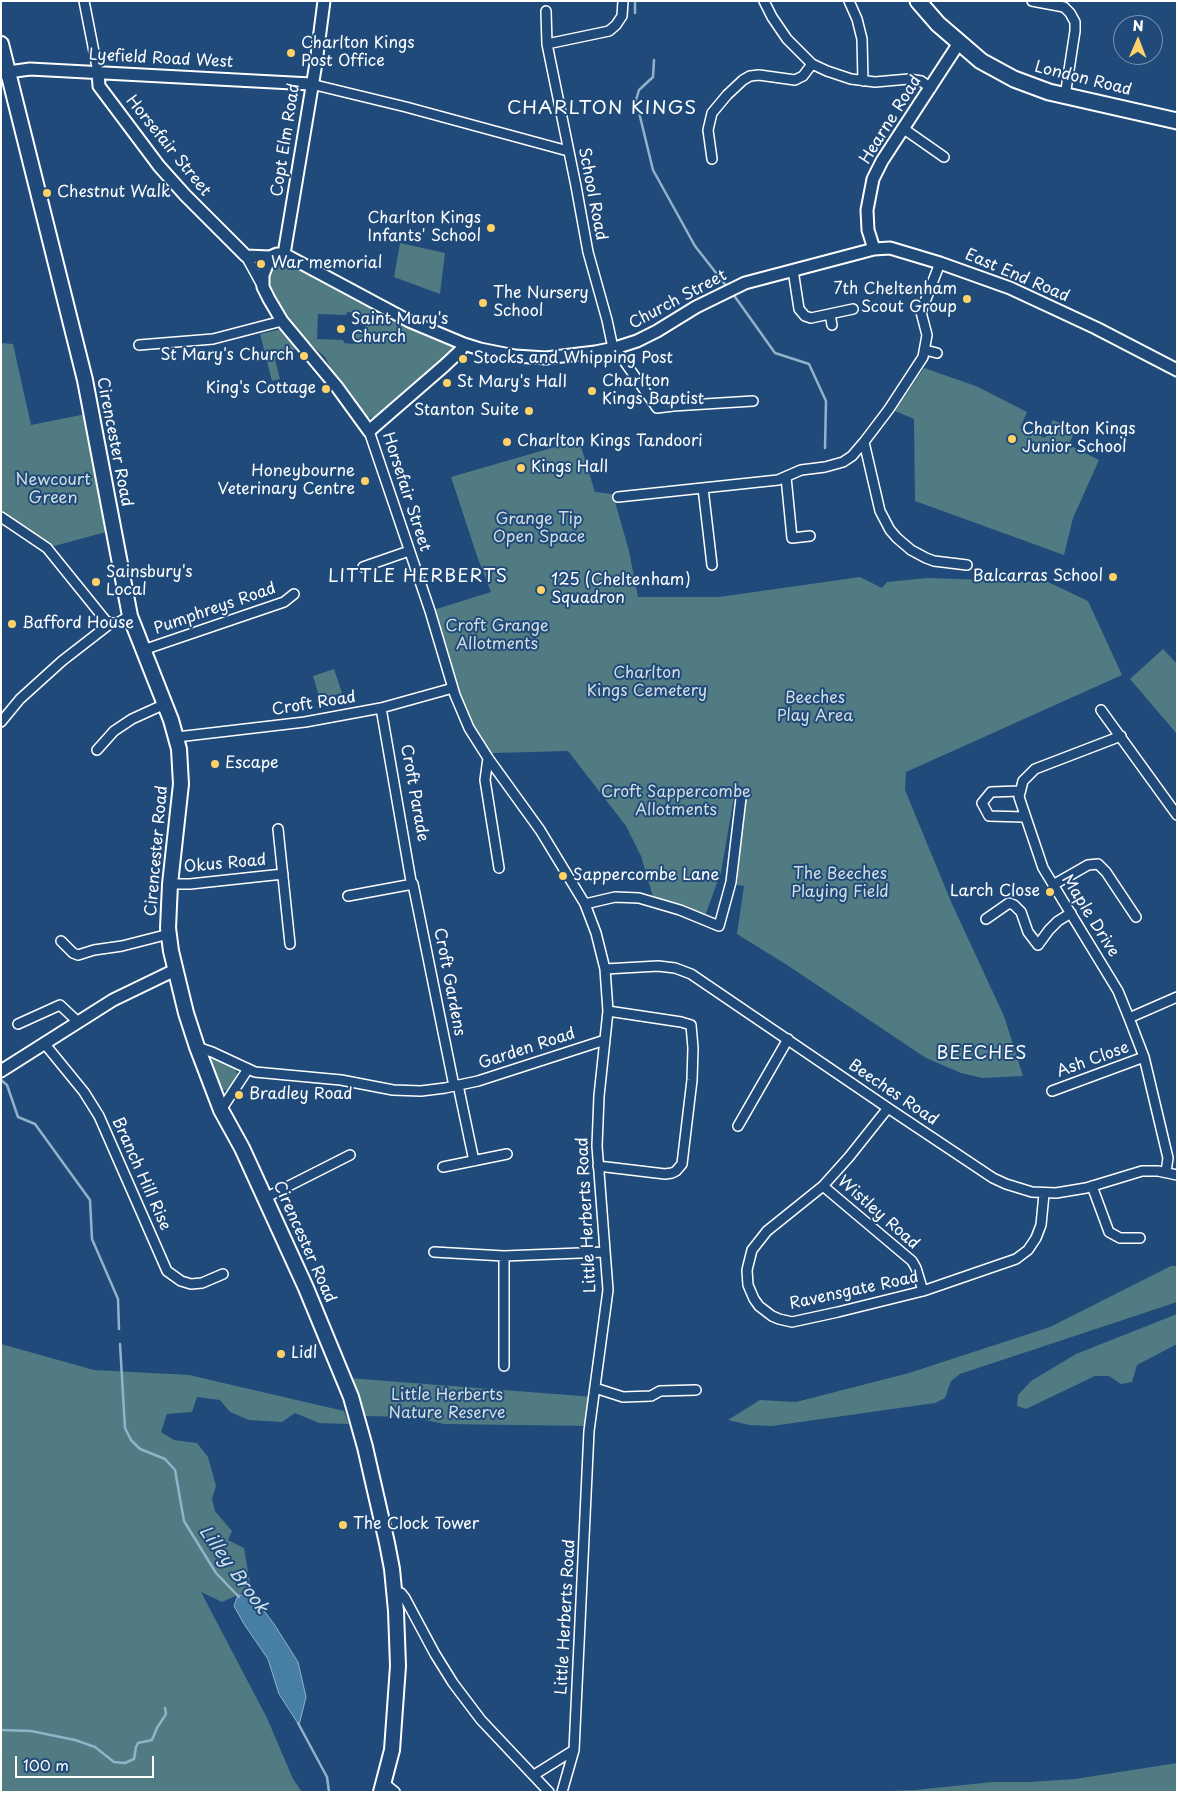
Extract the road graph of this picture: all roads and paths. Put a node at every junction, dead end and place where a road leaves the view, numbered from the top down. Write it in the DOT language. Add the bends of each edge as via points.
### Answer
graph roads {
  1 [pos="84,1"];
  2 [pos="324,1"];
  3 [pos="623,1"];
  4 [pos="764,1"];
  5 [pos="849,1"];
  6 [pos="918,1"];
  7 [pos="1032,1"];
  8 [pos="546,11"];
  9 [pos="959,43"];
  10 [pos="1,44"];
  11 [pos="546,44"];
  12 [pos="812,64"];
  13 [pos="98,72"];
  14 [pos="5,73"];
  15 [pos="863,82"];
  16 [pos="311,84"];
  17 [pos="931,88"];
  18 [pos="1066,96"];
  19 [pos="1177,121"];
  20 [pos="904,129"];
  21 [pos="568,151"];
  22 [pos="944,157"];
  23 [pos="712,159"];
  24 [pos="874,248"];
  25 [pos="284,254"];
  26 [pos="246,256"];
  27 [pos="270,257"];
  28 [pos="836,258"];
  29 [pos="940,262"];
  30 [pos="793,270"];
  31 [pos="263,287"];
  32 [pos="853,309"];
  33 [pos="830,314"];
  34 [pos="282,321"];
  35 [pos="832,325"];
  36 [pos="464,344"];
  37 [pos="139,345"];
  38 [pos="614,348"];
  39 [pos="925,350"];
  40 [pos="937,353"];
  41 [pos="1177,370"];
  42 [pos="754,402"];
  43 [pos="369,431"];
  44 [pos="864,442"];
  45 [pos="786,477"];
  46 [pos="703,488"];
  47 [pos="618,497"];
  48 [pos="2,518"];
  49 [pos="810,536"];
  50 [pos="408,551"];
  51 [pos="712,564"];
  52 [pos="967,565"];
  53 [pos="363,567"];
  54 [pos="294,594"];
  55 [pos="130,616"];
  56 [pos="111,623"];
  57 [pos="143,650"];
  58 [pos="453,688"];
  59 [pos="165,704"];
  60 [pos="381,708"];
  61 [pos="1101,710"];
  62 [pos="1,722"];
  63 [pos="1121,736"];
  64 [pos="177,737"];
  65 [pos="97,750"];
  66 [pos="488,758"];
  67 [pos="1019,791"];
  68 [pos="741,798"];
  69 [pos="1177,816"];
  70 [pos="1024,817"];
  71 [pos="278,829"];
  72 [pos="499,868"];
  73 [pos="283,874"];
  74 [pos="170,884"];
  75 [pos="413,884"];
  76 [pos="1053,886"];
  77 [pos="348,896"];
  78 [pos="585,904"];
  79 [pos="1071,913"];
  80 [pos="1136,917"];
  81 [pos="986,919"];
  82 [pos="168,934"];
  83 [pos="60,941"];
  84 [pos="290,944"];
  85 [pos="605,969"];
  86 [pos="175,970"];
  87 [pos="1177,997"];
  88 [pos="608,1011"];
  89 [pos="1129,1018"];
  90 [pos="78,1021"];
  91 [pos="18,1024"];
  92 [pos="788,1038"];
  93 [pos="605,1040"];
  94 [pos="44,1043"];
  95 [pos="197,1047"];
  96 [pos="1144,1057"];
  97 [pos="248,1069"];
  98 [pos="1,1070"];
  99 [pos="456,1086"];
  100 [pos="1052,1091"];
  101 [pos="888,1108"];
  102 [pos="221,1110"];
  103 [pos="738,1126"];
  104 [pos="507,1154"];
  105 [pos="350,1155"];
  106 [pos="474,1161"];
  107 [pos="598,1166"];
  108 [pos="443,1168"];
  109 [pos="1166,1172"];
  110 [pos="1177,1175"];
  111 [pos="824,1186"];
  112 [pos="1092,1186"];
  113 [pos="1044,1194"];
  114 [pos="265,1198"];
  115 [pos="1140,1238"];
  116 [pos="434,1252"];
  117 [pos="605,1252"];
  118 [pos="504,1256"];
  119 [pos="223,1274"];
  120 [pos="923,1291"];
  121 [pos="504,1366"];
  122 [pos="595,1388"];
  123 [pos="696,1390"];
  124 [pos="394,1593"];
  125 [pos="574,1750"];
  126 [pos="534,1775"];
  127 [pos="386,1789"];
  128 [pos="549,1792"];
  129 [pos="562,1792"];
  1 -- 13 [label="street"];
  2 -- 16 [label="street, Copt Elm Road"];
  3 -- 11 [label="street" via="619,21 608,31"];
  4 -- 12 [label="street" via="783,33"];
  5 -- 15 [label="street" via="862,40"];
  6 -- 9 [label="highway, London Road"];
  7 -- 18 [label="street" via="1064,8 1074,22"];
  8 -- 11 [label="street, School Road"];
  9 -- 17 [label="street, Hearne Road"];
  9 -- 18 [label="highway, London Road" via="997,70 1031,86"];
  10 -- 14 [label="main road, Cirencester Road"];
  11 -- 21 [label="street, School Road"];
  12 -- 15 [label="street"];
  12 -- 23 [label="street" via="803,76 795,80 758,74 743,80 720,102 710,118 708,130"];
  13 -- 14 [label="street, Lyefield Road West" via="30,69"];
  13 -- 16 [label="street, Lyefield Road West"];
  13 -- 26 [label="street, Horsefair Street" via="99,86 159,166"];
  14 -- 55 [label="main road, Cirencester Road" via="85,380"];
  15 -- 17 [label="street" via="909,79 921,81"];
  16 -- 21 [label="street"];
  16 -- 25 [label="street, Copt Elm Road"];
  17 -- 20 [label="street, Hearne Road"];
  18 -- 19 [label="highway, London Road"];
  20 -- 22 [label="street"];
  20 -- 24 [label="street, Hearne Road" via="882,160 870,190 867,220"];
  21 -- 38 [label="street, School Road" via="588,252"];
  24 -- 28 [label="street, East End Road"];
  24 -- 29 [label="street, East End Road" via="890,248"];
  25 -- 27 [label="street"];
  25 -- 36 [label="street, Church Street" via="385,309"];
  26 -- 27 [label="street"];
  26 -- 31 [label="street, Horsefair Street"];
  27 -- 31 [label="street" via="262,275"];
  28 -- 30 [label="street, Church Street"];
  29 -- 39 [label="street" via="920,312 927,335"];
  29 -- 41 [label="street, East End Road" via="1010,288"];
  30 -- 33 [label="street" via="802,314 811,318"];
  30 -- 38 [label="street, Church Street" via="746,283 696,307 638,341"];
  31 -- 34 [label="street, Horsefair Street"];
  32 -- 33 [label="street"];
  33 -- 35 [label="street"];
  34 -- 37 [label="street" via="213,339"];
  34 -- 43 [label="street, Horsefair Street"];
  36 -- 38 [label="street, Church Street" via="498,353 546,358"];
  36 -- 43 [label="street" via="444,366"];
  38 -- 42 [label="street" via="657,408"];
  39 -- 40 [label="street"];
  39 -- 44 [label="street" via="918,366"];
  43 -- 50 [label="street, Horsefair Street"];
  44 -- 45 [label="street" via="843,462 801,470"];
  44 -- 52 [label="street" via="880,511 890,530 905,545 926,558"];
  45 -- 46 [label="street"];
  45 -- 49 [label="street" via="792,538"];
  46 -- 47 [label="street"];
  46 -- 51 [label="street"];
  48 -- 56 [label="street" via="47,548 97,611"];
  50 -- 53 [label="street"];
  50 -- 58 [label="street, Horsefair Street"];
  54 -- 57 [label="street, Pumphreys Road" via="284,602"];
  55 -- 56 [label="street"];
  55 -- 57 [label="main road, Cirencester Road"];
  56 -- 62 [label="street" via="34,686"];
  57 -- 59 [label="main road, Cirencester Road"];
  58 -- 60 [label="street, Croft Road"];
  58 -- 66 [label="street, Horsefair Street" via="468,728"];
  59 -- 64 [label="main road, Cirencester Road"];
  59 -- 65 [label="street" via="114,731"];
  60 -- 64 [label="street, Croft Road" via="300,723"];
  60 -- 75 [label="street, Croft Gardens"];
  61 -- 63 [label="street"];
  63 -- 67 [label="street" via="1035,769 1026,776"];
  63 -- 69 [label="street"];
  64 -- 74 [label="main road, Cirencester Road" via="181,784"];
  66 -- 72 [label="street" via="485,780"];
  66 -- 78 [label="street, Little Herberts Road" via="540,830"];
  67 -- 70 [label="street, Maple Drive"];
  67 -- 70 [label="street" via="991,792 982,803 989,816"];
  68 -- 78 [label="street" via="731,882 719,926 639,898 622,896"];
  70 -- 76 [label="street, Maple Drive"];
  71 -- 73 [label="street, Okus Road"];
  73 -- 74 [label="street, Okus Road"];
  73 -- 84 [label="street, Okus Road"];
  74 -- 82 [label="main road, Cirencester Road"];
  75 -- 77 [label="street"];
  75 -- 99 [label="street, Croft Gardens"];
  76 -- 79 [label="street, Maple Drive"];
  76 -- 80 [label="street" via="1088,864 1098,864"];
  78 -- 85 [label="street, Little Herberts Road"];
  79 -- 81 [label="street" via="1054,926 1038,945 1028,932 1021,912 1009,903"];
  79 -- 89 [label="street, Maple Drive" via="1118,992"];
  82 -- 83 [label="street" via="78,955"];
  82 -- 86 [label="main road, Cirencester Road"];
  85 -- 88 [label="street, Little Herberts Road"];
  85 -- 92 [label="street, Beeches Road" via="658,966 683,970"];
  86 -- 90 [label="street"];
  86 -- 95 [label="main road, Cirencester Road"];
  87 -- 89 [label="street"];
  88 -- 93 [label="street, Little Herberts Road"];
  88 -- 107 [label="street" via="691,1025 692,1080 682,1164 676,1171 668,1174"];
  89 -- 96 [label="street, Maple Drive"];
  90 -- 91 [label="street" via="60,1005"];
  90 -- 94 [label="street"];
  92 -- 101 [label="street, Beeches Road"];
  92 -- 103 [label="street"];
  93 -- 99 [label="street, Garden Road"];
  93 -- 107 [label="street, Little Herberts Road" via="599,1096"];
  94 -- 98 [label="street"];
  94 -- 119 [label="street, Branch Hill Rise" via="99,1116 168,1271 180,1281 191,1284"];
  95 -- 97 [label="street"];
  95 -- 102 [label="main road, Cirencester Road"];
  96 -- 100 [label="street, Ash Close"];
  96 -- 109 [label="street, Maple Drive" via="1168,1158"];
  97 -- 99 [label="street, Garden Road" via="407,1091"];
  97 -- 102 [label="street"];
  99 -- 106 [label="street"];
  101 -- 111 [label="street, Ravensgate Road"];
  101 -- 113 [label="street, Beeches Road" via="993,1178 1019,1189"];
  102 -- 114 [label="main road, Cirencester Road"];
  104 -- 106 [label="street"];
  105 -- 114 [label="street"];
  106 -- 108 [label="street"];
  107 -- 117 [label="street, Little Herberts Road"];
  109 -- 110 [label="street, Beeches Road"];
  109 -- 112 [label="street, Beeches Road" via="1134,1172"];
  111 -- 120 [label="street, Wistley Road" via="912,1262"];
  111 -- 120 [label="street, Ravensgate Road" via="767,1231 752,1250 747,1278 759,1306 779,1320 792,1322"];
  112 -- 113 [label="street, Beeches Road"];
  112 -- 115 [label="street" via="1110,1232 1120,1238"];
  113 -- 120 [label="street, Ravensgate Road" via="1039,1232 1033,1245 1022,1255"];
  114 -- 124 [label="main road, Cirencester Road" via="357,1413 387,1543"];
  116 -- 118 [label="street"];
  117 -- 118 [label="street"];
  117 -- 122 [label="street, Little Herberts Road" via="608,1290"];
  118 -- 121 [label="street"];
  122 -- 123 [label="street" via="623,1397"];
  122 -- 125 [label="street, Little Herberts Road" via="590,1431"];
  124 -- 126 [label="street" via="401,1593 405,1598 453,1683 481,1720"];
  124 -- 127 [label="main road, Cirencester Road" via="397,1696"];
  125 -- 126 [label="street"];
  125 -- 129 [label="street, Little Herberts Road"];
  126 -- 128 [label="street"];
}
